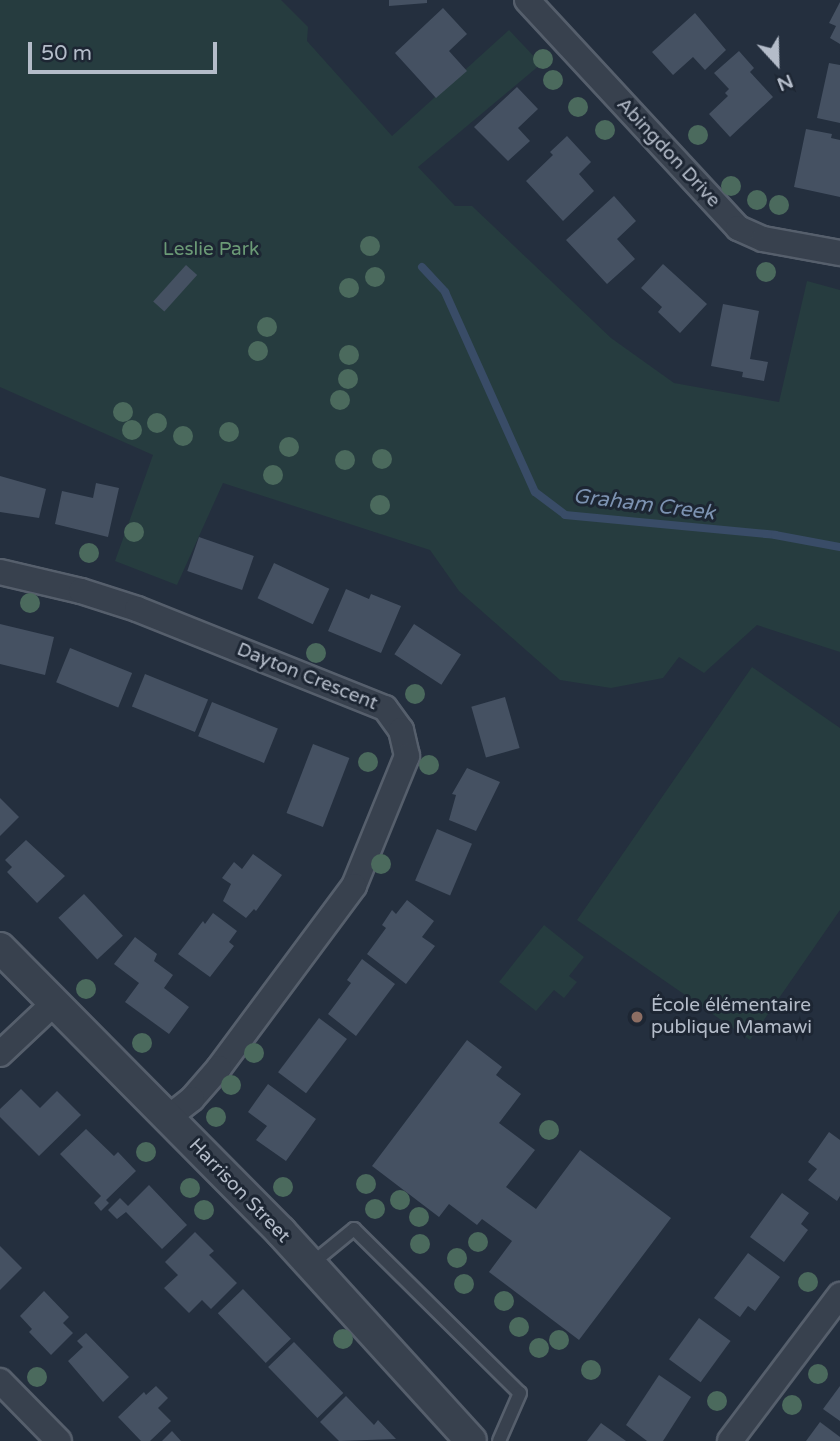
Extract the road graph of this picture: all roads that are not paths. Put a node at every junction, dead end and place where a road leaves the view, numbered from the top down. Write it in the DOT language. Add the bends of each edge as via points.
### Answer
graph roads {
  1 [pos="527,0"];
  2 [pos="840,253"];
  3 [pos="0,572"];
  4 [pos="0,948"];
  5 [pos="53,1004"];
  6 [pos="0,1054"];
  7 [pos="168,1118"];
  8 [pos="310,1265"];
  9 [pos="840,1295"];
  10 [pos="0,1381"];
  11 [pos="59,1441"];
  12 [pos="471,1441"];
  13 [pos="499,1441"];
  14 [pos="730,1441"];
  1 -- 2 [label="street, Abingdon Drive" via="738,228 763,239"];
  3 -- 7 [label="street, Dayton Crescent" via="81,590 137,609 385,708 401,730 407,756 354,886 219,1068"];
  4 -- 5 [label="street, Harrison Street"];
  5 -- 6 [label="street"];
  5 -- 7 [label="street, Harrison Street"];
  7 -- 8 [label="street, Harrison Street"];
  8 -- 12 [label="street, Harrison Street"];
  8 -- 13 [label="lane" via="354,1229 520,1393"];
  9 -- 14 [label="street"];
  10 -- 11 [label="street"];
}
